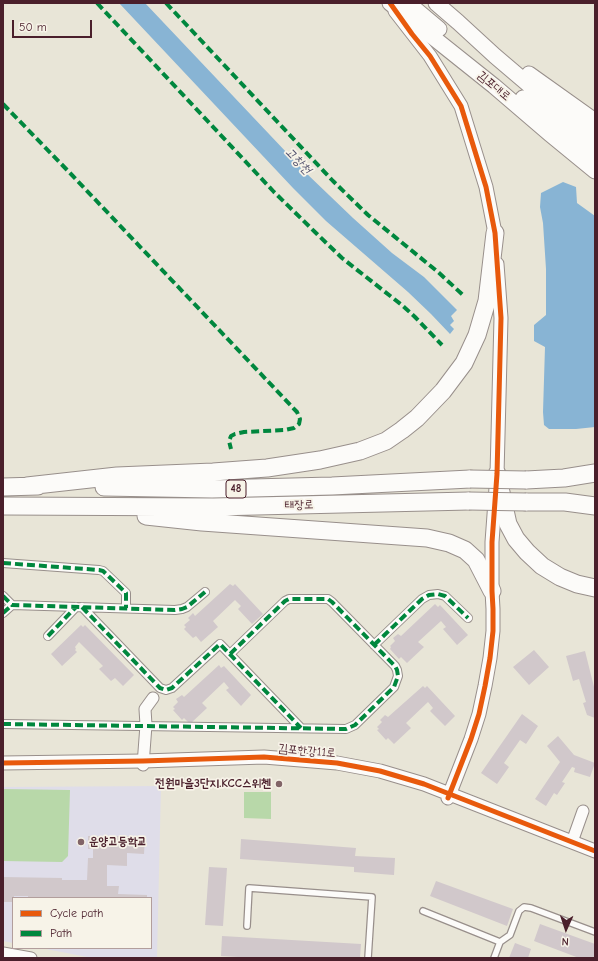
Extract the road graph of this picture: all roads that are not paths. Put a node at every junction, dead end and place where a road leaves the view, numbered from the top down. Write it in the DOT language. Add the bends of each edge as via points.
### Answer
graph roads {
  1 [pos="390,3"];
  2 [pos="408,3"];
  3 [pos="436,3"];
  4 [pos="458,22"];
  5 [pos="570,103"];
  6 [pos="595,106"];
  7 [pos="595,122"];
  8 [pos="595,137"];
  9 [pos="595,154"];
  10 [pos="595,171"];
  11 [pos="494,233"];
  12 [pos="595,473"];
  13 [pos="497,474"];
  14 [pos="595,477"];
  15 [pos="564,478"];
  16 [pos="27,486"];
  17 [pos="3,487"];
  18 [pos="595,497"];
  19 [pos="565,502"];
  20 [pos="3,506"];
  21 [pos="57,506"];
  22 [pos="595,506"];
  23 [pos="3,563"];
  24 [pos="595,588"];
  25 [pos="492,591"];
  26 [pos="204,592"];
  27 [pos="3,596"];
  28 [pos="12,606"];
  29 [pos="79,607"];
  30 [pos="126,608"];
  31 [pos="3,613"];
  32 [pos="468,618"];
  33 [pos="48,636"];
  34 [pos="374,646"];
  35 [pos="230,654"];
  36 [pos="153,698"];
  37 [pos="3,724"];
  38 [pos="146,725"];
  39 [pos="301,728"];
  40 [pos="3,763"];
  41 [pos="143,763"];
  42 [pos="3,767"];
  43 [pos="448,796"];
  44 [pos="583,811"];
  45 [pos="572,842"];
  46 [pos="595,851"];
  47 [pos="595,854"];
  48 [pos="423,911"];
  49 [pos="247,926"];
  50 [pos="595,932"];
  51 [pos="500,942"];
  52 [pos="3,953"];
  53 [pos="31,958"];
  54 [pos="368,958"];
  55 [pos="494,958"];
  1 -- 10 [label="main road, 김포대로"];
  1 -- 11 [label="street" via="430,56 461,106 486,187"];
  2 -- 9 [label="main road, 김포대로"];
  3 -- 4 [label="main road, 김포대로"];
  4 -- 5 [label="main road, 김포대로"];
  4 -- 8 [label="main road, 김포대로" via="536,91"];
  5 -- 6 [label="main road"];
  5 -- 7 [label="main road, 김포대로"];
  11 -- 13 [label="street" via="501,318"];
  11 -- 16 [label="main road" via="487,301 477,335 464,363 418,418 386,441 360,451 267,468 117,476"];
  12 -- 15 [label="main road, 48"];
  13 -- 24 [label="main road" via="508,524 527,552 542,566 560,577"];
  13 -- 25 [label="street" via="492,542"];
  14 -- 15 [label="street, 태장로"];
  15 -- 16 [label="main road, 태장로 / 48, bridge" via="212,489"];
  16 -- 17 [label="main road, 태장로 / 48"];
  18 -- 19 [label="street, 태장로"];
  19 -- 21 [label="main road, 태장로 / 48, bridge" via="470,501 214,507"];
  19 -- 22 [label="main road, 48"];
  20 -- 21 [label="main road, 태장로 / 48"];
  21 -- 25 [label="main road" via="202,522 427,538 465,550 476,560"];
  23 -- 30 [label="street" via="103,571 126,593"];
  25 -- 43 [label="street" via="493,631 479,714"];
  26 -- 30 [label="street" via="182,609"];
  27 -- 28 [label="street"];
  28 -- 29 [label="street"];
  28 -- 31 [label="street"];
  29 -- 30 [label="street"];
  29 -- 33 [label="street"];
  29 -- 35 [label="street" via="160,688 166,690 172,688 220,644"];
  32 -- 34 [label="street" via="445,596 429,595"];
  34 -- 35 [label="street" via="328,599 289,599"];
  34 -- 39 [label="street" via="395,666 398,676 394,686 351,727"];
  35 -- 39 [label="street"];
  36 -- 38 [label="street" via="145,709"];
  37 -- 38 [label="street"];
  38 -- 39 [label="street"];
  38 -- 41 [label="street"];
  40 -- 41 [label="street, 김포한강11로"];
  41 -- 42 [label="street, 김포한강11로"];
  41 -- 43 [label="street, 김포한강11로" via="264,757 337,763 380,771 424,784"];
  43 -- 45 [label="street, 김포한강11로"];
  43 -- 47 [label="street, 김포한강11로"];
  44 -- 45 [label="street"];
  45 -- 46 [label="street, 김포한강11로"];
  48 -- 51 [label="lane"];
  49 -- 54 [label="lane" via="249,888 372,896"];
  50 -- 51 [label="lane" via="524,907 519,911 510,935"];
  51 -- 55 [label="lane"];
  52 -- 53 [label="street"];
}
